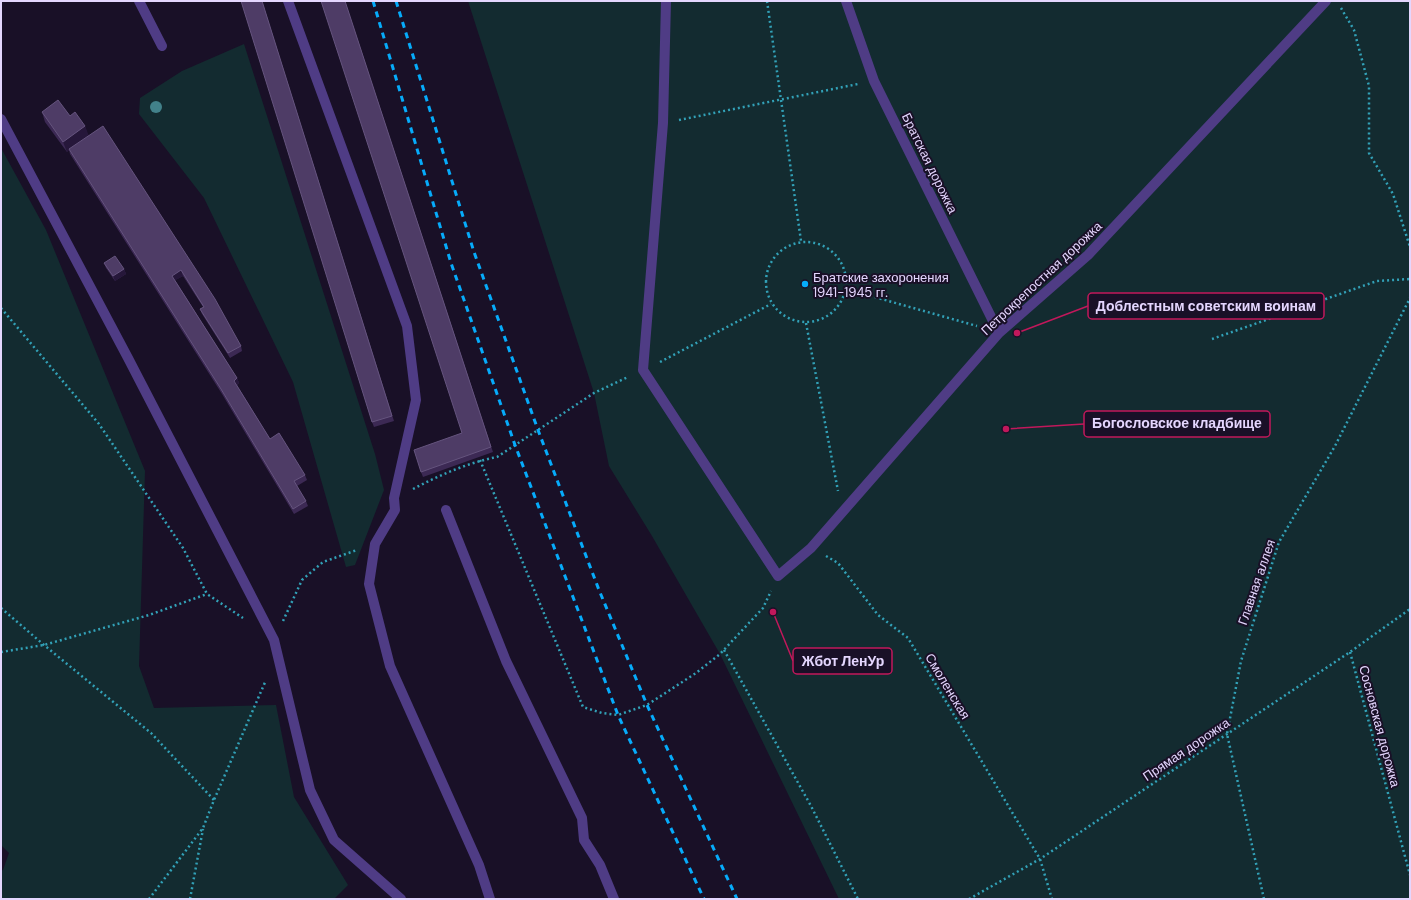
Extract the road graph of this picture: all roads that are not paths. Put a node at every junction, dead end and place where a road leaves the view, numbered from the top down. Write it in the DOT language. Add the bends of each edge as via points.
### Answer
graph roads {
  1 [pos="139,1"];
  2 [pos="288,1"];
  3 [pos="666,1"];
  4 [pos="846,1"];
  5 [pos="1326,1"];
  6 [pos="162,46"];
  7 [pos="1,118"];
  8 [pos="999,333"];
  9 [pos="446,510"];
  10 [pos="401,899"];
  11 [pos="490,899"];
  12 [pos="614,899"];
  1 -- 6 [label="lane"];
  2 -- 11 [label="lane" via="407,326 416,400 394,498 395,510 375,544 369,584 390,666 480,865"];
  3 -- 8 [label="lane, Петрокрепостная дорожка" via="663,123 643,370 778,576 811,548"];
  4 -- 8 [label="lane, Братская дорожка" via="874,81"];
  5 -- 8 [label="lane, Петрокрепостная дорожка" via="1088,255"];
  7 -- 10 [label="lane" via="274,640 310,790 334,840"];
  9 -- 12 [label="lane" via="506,661 582,818 584,840 600,865"];
}
